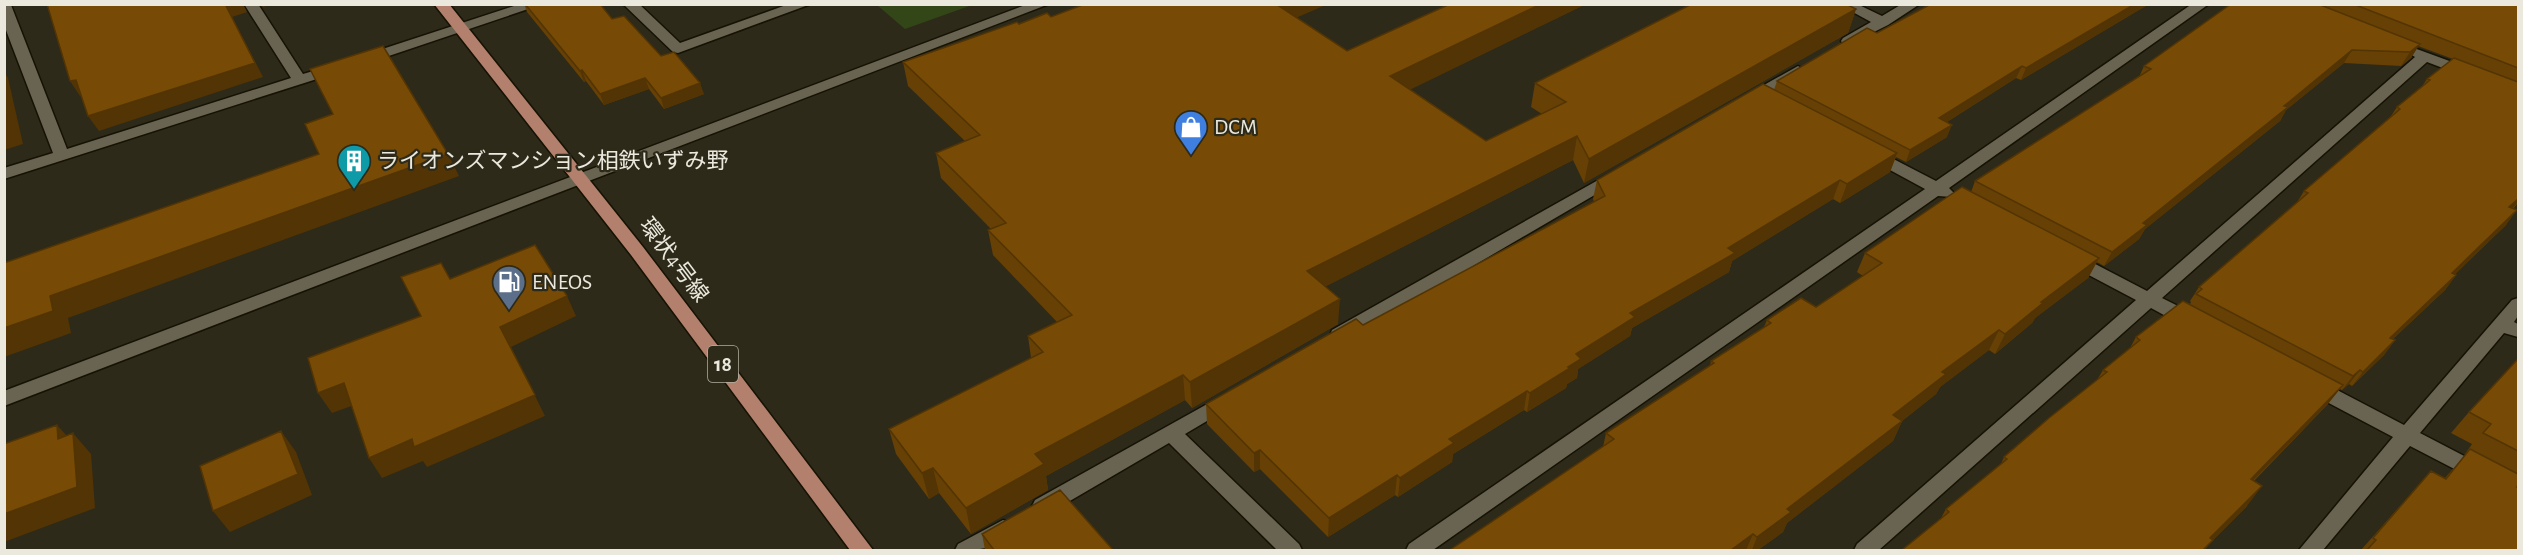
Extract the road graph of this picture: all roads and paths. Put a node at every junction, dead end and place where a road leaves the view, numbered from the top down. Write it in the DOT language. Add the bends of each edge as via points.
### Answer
graph roads {
  1 [pos="250,4"];
  2 [pos="441,4"];
  3 [pos="536,4"];
  4 [pos="630,4"];
  5 [pos="804,4"];
  6 [pos="1042,4"];
  7 [pos="1845,4"];
  8 [pos="1913,4"];
  9 [pos="2202,4"];
  10 [pos="4,5"];
  11 [pos="1883,22"];
  12 [pos="461,28"];
  13 [pos="2404,48"];
  14 [pos="1834,49"];
  15 [pos="2425,56"];
  16 [pos="1815,60"];
  17 [pos="300,80"];
  18 [pos="2487,80"];
  19 [pos="1756,93"];
  20 [pos="1778,104"];
  21 [pos="1736,105"];
  22 [pos="1852,143"];
  23 [pos="62,156"];
  24 [pos="1633,165"];
  25 [pos="4,174"];
  26 [pos="582,179"];
  27 [pos="1938,188"];
  28 [pos="1967,204"];
  29 [pos="2058,252"];
  30 [pos="2150,300"];
  31 [pos="2518,304"];
  32 [pos="2510,328"];
  33 [pos="2205,329"];
  34 [pos="1324,343"];
  35 [pos="2298,378"];
  36 [pos="1242,391"];
  37 [pos="4,399"];
  38 [pos="1170,432"];
  39 [pos="2407,435"];
  40 [pos="2518,494"];
  41 [pos="862,550"];
  42 [pos="966,550"];
  43 [pos="1291,550"];
  44 [pos="1417,550"];
  45 [pos="1865,550"];
  46 [pos="2310,550"];
  1 -- 17 [label="street"];
  2 -- 12 [label="main road, 環状4号線 / 18"];
  3 -- 12 [label="street"];
  4 -- 5 [label="street" via="678,49"];
  6 -- 26 [label="street"];
  7 -- 11 [label="street"];
  8 -- 11 [label="street"];
  9 -- 27 [label="street"];
  10 -- 23 [label="street"];
  11 -- 14 [label="street"];
  12 -- 17 [label="street"];
  12 -- 26 [label="main road, 環状4号線 / 18"];
  13 -- 15 [label="street"];
  15 -- 18 [label="street"];
  15 -- 30 [label="street"];
  16 -- 19 [label="street"];
  17 -- 23 [label="street"];
  19 -- 20 [label="street"];
  19 -- 21 [label="street"];
  22 -- 27 [label="street"];
  23 -- 25 [label="street"];
  24 -- 34 [label="street"];
  26 -- 37 [label="street"];
  26 -- 41 [label="main road, 環状4号線 / 18"];
  27 -- 28 [label="street"];
  27 -- 44 [label="street"];
  29 -- 30 [label="street"];
  30 -- 33 [label="street"];
  30 -- 45 [label="street"];
  31 -- 32 [label="street"];
  32 -- 39 [label="street"];
  35 -- 39 [label="street"];
  36 -- 38 [label="street"];
  38 -- 42 [label="street"];
  38 -- 43 [label="street"];
  39 -- 40 [label="street"];
  39 -- 46 [label="street"];
}
